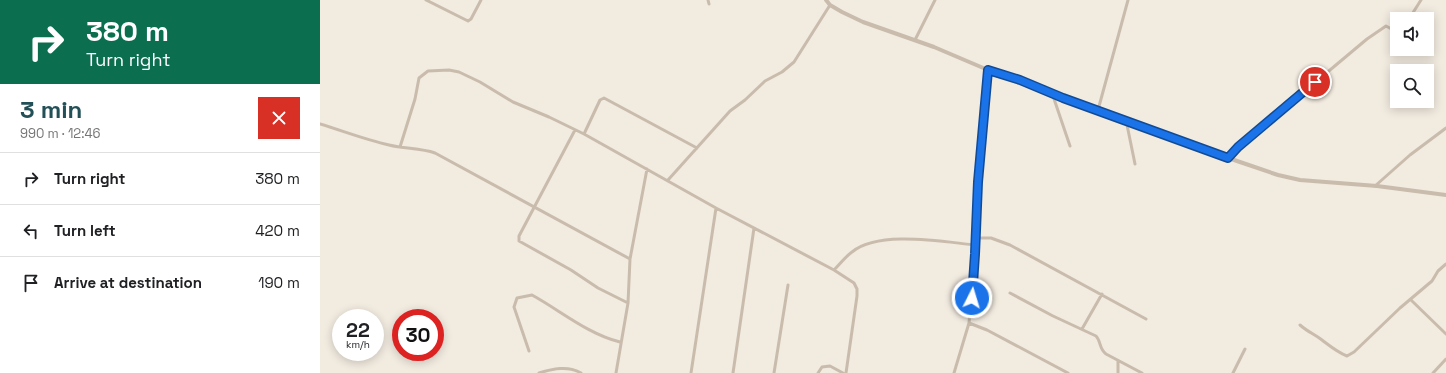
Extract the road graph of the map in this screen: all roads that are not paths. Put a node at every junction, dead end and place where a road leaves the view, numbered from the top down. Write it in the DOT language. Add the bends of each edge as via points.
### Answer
graph roads {
  1 [pos="426,0"];
  2 [pos="481,0"];
  3 [pos="708,0"];
  4 [pos="826,0"];
  5 [pos="935,0"];
  6 [pos="1128,0"];
  7 [pos="1422,0"];
  8 [pos="709,4"];
  9 [pos="830,5"];
  10 [pos="1414,12"];
  11 [pos="1390,27"];
  12 [pos="915,40"];
  13 [pos="988,70"];
  14 [pos="1052,93"];
  15 [pos="1098,110"];
  16 [pos="1126,120"];
  17 [pos="320,124"];
  18 [pos="1446,128"];
  19 [pos="575,130"];
  20 [pos="584,134"];
  21 [pos="1070,146"];
  22 [pos="400,147"];
  23 [pos="697,148"];
  24 [pos="1228,158"];
  25 [pos="1135,164"];
  26 [pos="647,169"];
  27 [pos="668,180"];
  28 [pos="1374,186"];
  29 [pos="1446,195"];
  30 [pos="535,208"];
  31 [pos="716,208"];
  32 [pos="754,228"];
  33 [pos="976,238"];
  34 [pos="976,245"];
  35 [pos="630,259"];
  36 [pos="1446,264"];
  37 [pos="834,270"];
  38 [pos="788,285"];
  39 [pos="1010,293"];
  40 [pos="1102,294"];
  41 [pos="1411,300"];
  42 [pos="628,303"];
  43 [pos="1146,319"];
  44 [pos="969,323"];
  45 [pos="1300,325"];
  46 [pos="1082,329"];
  47 [pos="1446,334"];
  48 [pos="620,342"];
  49 [pos="1245,349"];
  50 [pos="530,351"];
  51 [pos="1446,359"];
  52 [pos="1118,361"];
  53 [pos="539,373"];
  54 [pos="581,373"];
  55 [pos="616,373"];
  56 [pos="691,373"];
  57 [pos="733,373"];
  58 [pos="774,373"];
  59 [pos="818,373"];
  60 [pos="843,373"];
  61 [pos="846,373"];
  62 [pos="954,373"];
  63 [pos="1068,373"];
  64 [pos="1118,373"];
  65 [pos="1142,373"];
  66 [pos="1233,373"];
  67 [pos="1433,373"];
  1 -- 2 [label="street" via="468,21"];
  3 -- 8 [label="street"];
  4 -- 9 [label="street"];
  5 -- 12 [label="street"];
  6 -- 15 [label="street"];
  7 -- 10 [label="street"];
  9 -- 12 [label="street" via="863,22"];
  9 -- 23 [label="street" via="794,62 765,82 730,112"];
  11 -- 24 [label="street" via="1386,26 1371,35 1342,58"];
  12 -- 13 [label="street"];
  13 -- 14 [label="street"];
  13 -- 33 [label="street"];
  14 -- 15 [label="street"];
  14 -- 21 [label="street"];
  15 -- 16 [label="street"];
  16 -- 24 [label="street"];
  16 -- 25 [label="street"];
  17 -- 22 [label="street"];
  18 -- 28 [label="street"];
  19 -- 20 [label="street"];
  19 -- 22 [label="street" via="513,102 459,72 428,71 419,78"];
  19 -- 30 [label="street"];
  20 -- 23 [label="street" via="600,100 604,98"];
  20 -- 26 [label="street"];
  22 -- 30 [label="street" via="424,149 435,153"];
  23 -- 27 [label="street"];
  24 -- 28 [label="street" via="1295,179"];
  26 -- 27 [label="street"];
  26 -- 35 [label="street"];
  27 -- 31 [label="street"];
  28 -- 29 [label="street"];
  30 -- 35 [label="street"];
  30 -- 42 [label="street" via="519,236 521,243"];
  31 -- 32 [label="street"];
  31 -- 56 [label="street"];
  32 -- 37 [label="street"];
  32 -- 57 [label="street"];
  33 -- 34 [label="street"];
  33 -- 40 [label="street" via="991,238 1010,244"];
  34 -- 37 [label="street" via="900,238 881,241 852,252"];
  34 -- 44 [label="street"];
  35 -- 42 [label="street"];
  36 -- 41 [label="street"];
  37 -- 61 [label="street" via="847,278 857,289"];
  38 -- 58 [label="street"];
  39 -- 46 [label="street"];
  40 -- 43 [label="street"];
  40 -- 46 [label="street"];
  41 -- 45 [label="street" via="1347,356"];
  41 -- 47 [label="street"];
  42 -- 48 [label="street"];
  44 -- 62 [label="street"];
  44 -- 63 [label="street"];
  46 -- 52 [label="street" via="1096,336 1104,352"];
  48 -- 50 [label="street" via="609,340 532,295 517,298 514,306"];
  48 -- 55 [label="street"];
  49 -- 66 [label="street"];
  51 -- 67 [label="street"];
  52 -- 64 [label="street"];
  52 -- 65 [label="street"];
  53 -- 54 [label="street" via="563,368"];
  59 -- 60 [label="street" via="822,367 830,366"];
}
